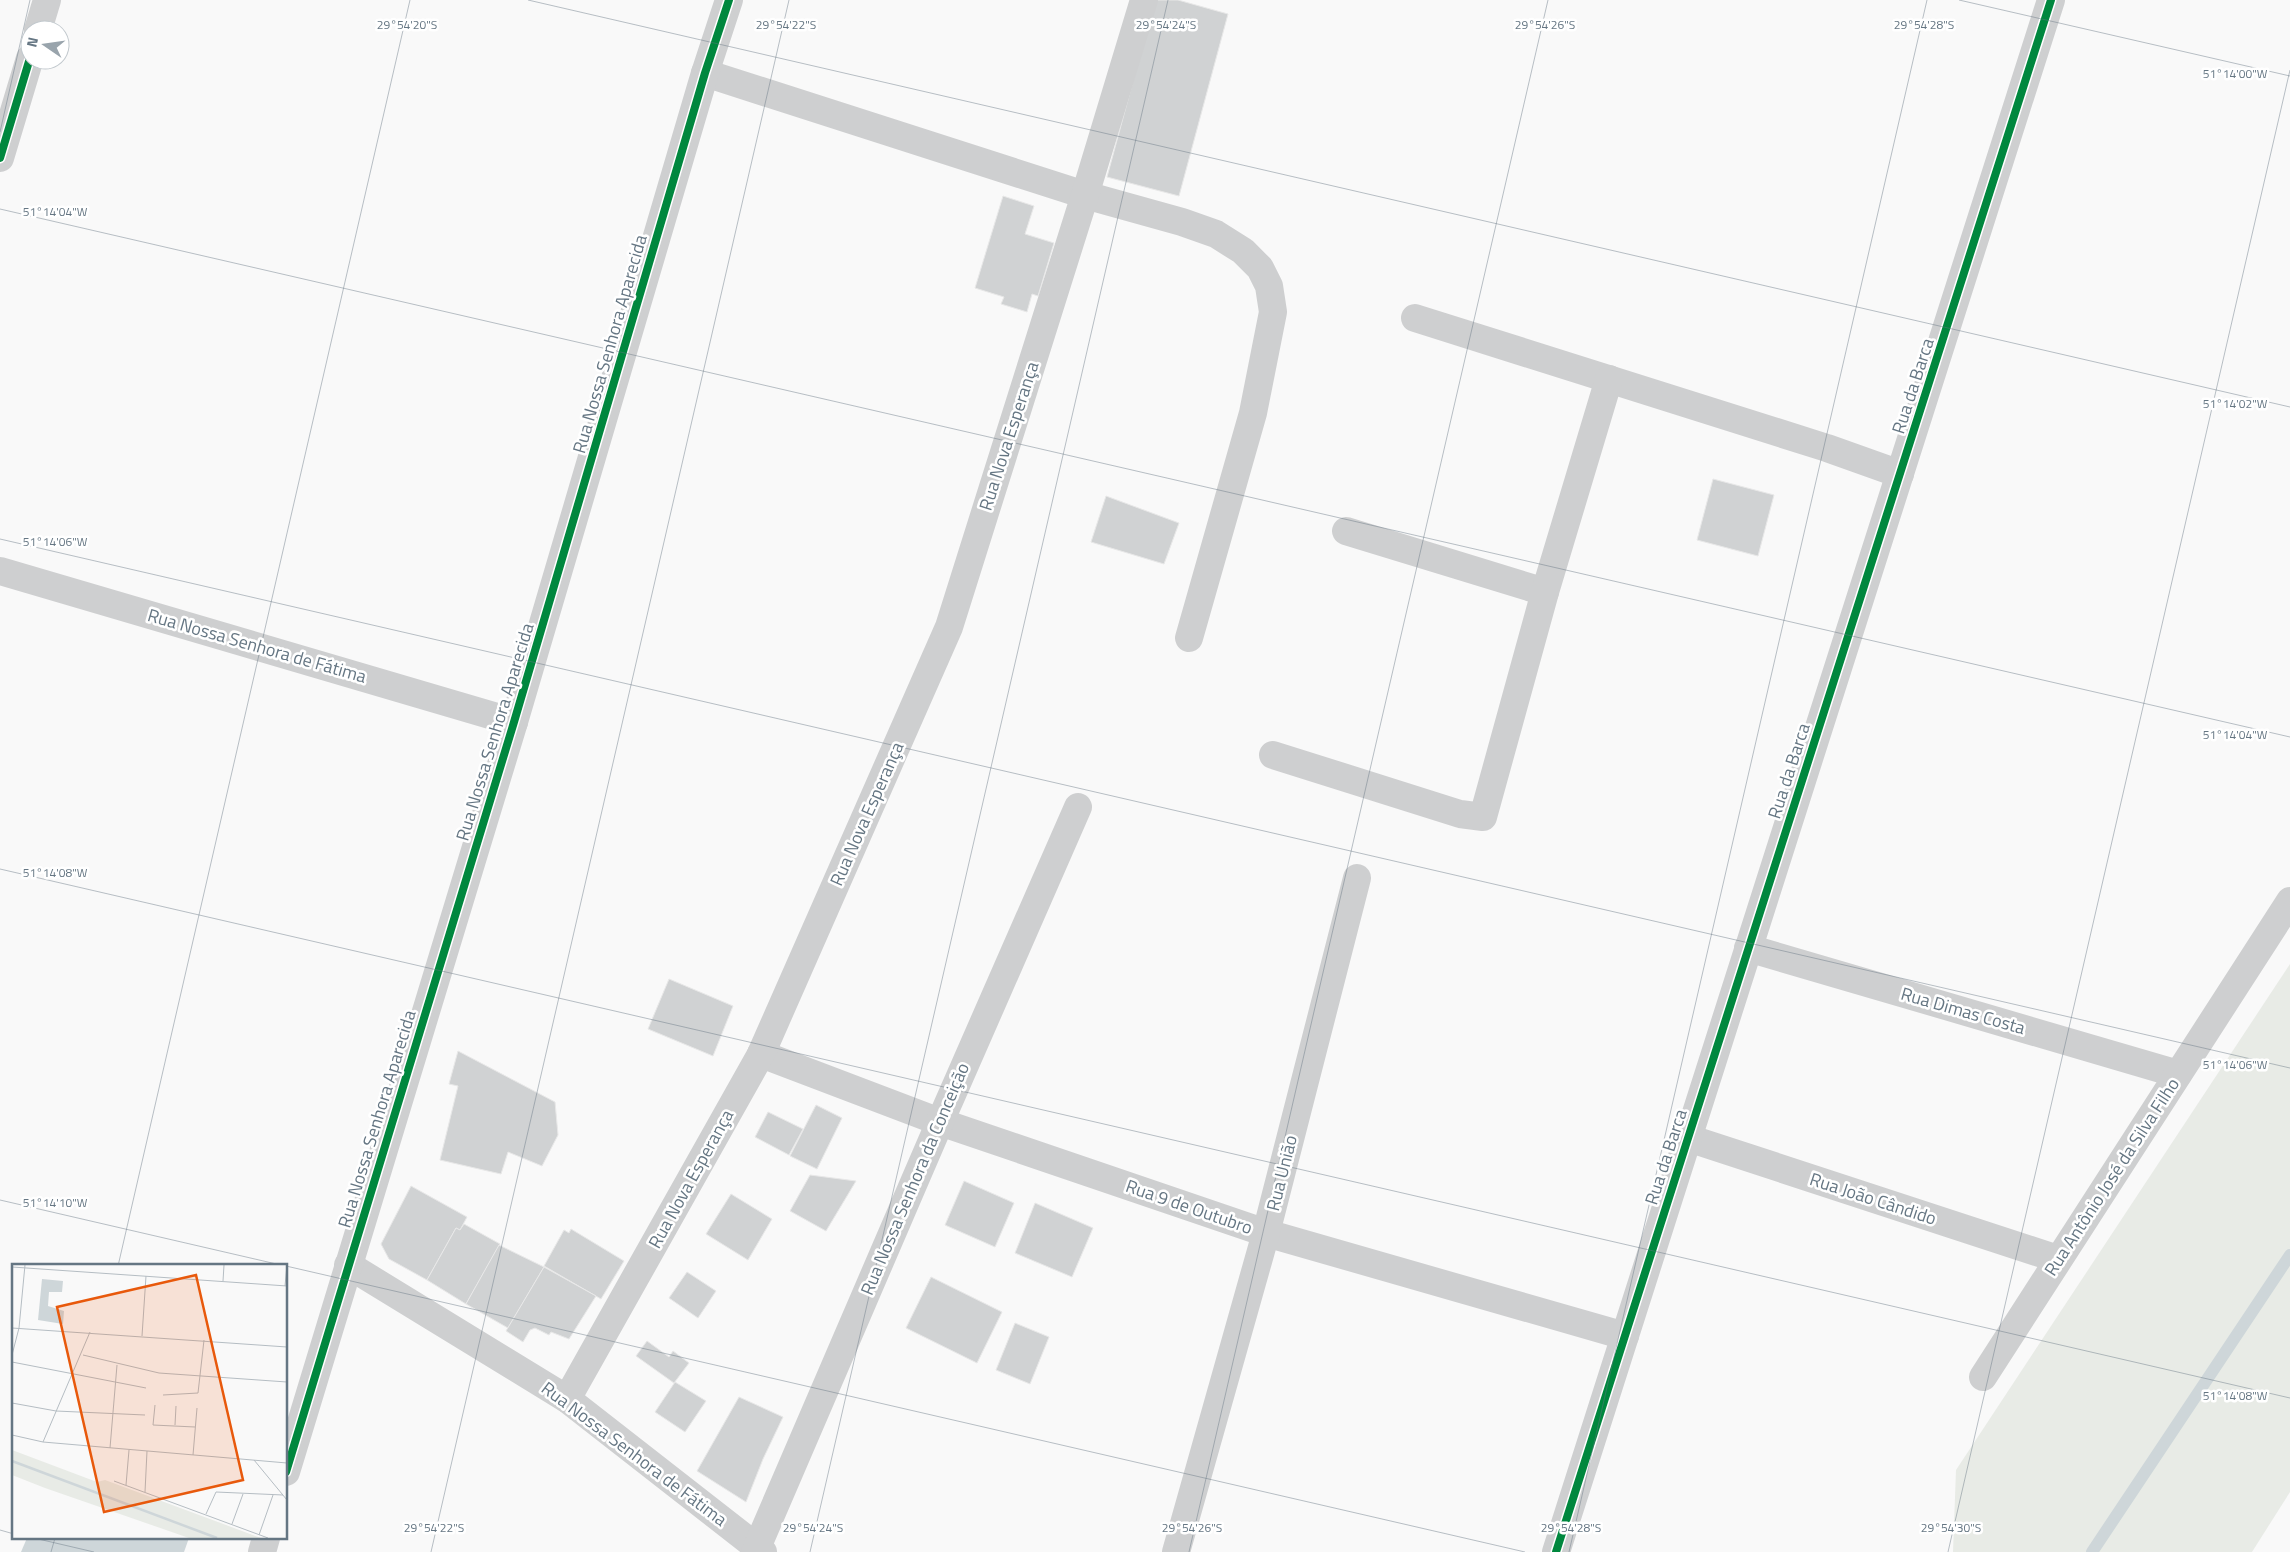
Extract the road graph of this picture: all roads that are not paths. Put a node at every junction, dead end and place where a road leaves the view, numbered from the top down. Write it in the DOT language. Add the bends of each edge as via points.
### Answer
graph roads {
  1 [pos="47,0"];
  2 [pos="729,0"];
  3 [pos="1144,0"];
  4 [pos="2051,0"];
  5 [pos="41,20"];
  6 [pos="26,70"];
  7 [pos="705,72"];
  8 [pos="0,158"];
  9 [pos="1085,195"];
  10 [pos="1415,318"];
  11 [pos="1609,379"];
  12 [pos="1900,474"];
  13 [pos="1346,532"];
  14 [pos="0,571"];
  15 [pos="1545,592"];
  16 [pos="1189,638"];
  17 [pos="514,722"];
  18 [pos="1274,755"];
  19 [pos="1078,808"];
  20 [pos="1357,878"];
  21 [pos="2290,901"];
  22 [pos="1748,948"];
  23 [pos="761,1054"];
  24 [pos="2178,1074"];
  25 [pos="940,1122"];
  26 [pos="1688,1138"];
  27 [pos="1266,1233"];
  28 [pos="2058,1259"];
  29 [pos="348,1265"];
  30 [pos="1625,1336"];
  31 [pos="1983,1377"];
  32 [pos="567,1399"];
  33 [pos="288,1465"];
  34 [pos="759,1550"];
  35 [pos="1176,1552"];
  36 [pos="1556,1552"];
  1 -- 5 [label="street"];
  2 -- 7 [label="street, Rua Nossa Senhora Aparecida"];
  3 -- 9 [label="street"];
  4 -- 12 [label="street, Rua da Barca"];
  6 -- 8 [label="street"];
  7 -- 9 [label="street"];
  7 -- 17 [label="street, Rua Nossa Senhora Aparecida"];
  9 -- 16 [label="street" via="1216,234 1243,251 1260,268 1269,286 1273,312 1253,412"];
  9 -- 23 [label="street, Rua Nova Esperança" via="949,627"];
  10 -- 11 [label="street"];
  11 -- 12 [label="street"];
  11 -- 15 [label="street"];
  12 -- 22 [label="street, Rua da Barca"];
  13 -- 15 [label="street"];
  14 -- 17 [label="street, Rua Nossa Senhora de Fátima"];
  15 -- 18 [label="street" via="1483,817 1460,814"];
  17 -- 29 [label="street, Rua Nossa Senhora Aparecida"];
  19 -- 25 [label="street, Rua Nossa Senhora da Conceição"];
  20 -- 27 [label="street, Rua União"];
  21 -- 24 [label="street, Rua Antônio José da Silva Filho"];
  22 -- 24 [label="street, Rua Dimas Costa"];
  22 -- 26 [label="street, Rua da Barca"];
  23 -- 25 [label="street, Rua 9 de Outubro"];
  23 -- 32 [label="street, Rua Nova Esperança"];
  24 -- 28 [label="street, Rua Antônio José da Silva Filho"];
  25 -- 27 [label="street, Rua 9 de Outubro"];
  25 -- 34 [label="street, Rua Nossa Senhora da Conceição"];
  26 -- 28 [label="street, Rua João Cândido"];
  26 -- 30 [label="street, Rua da Barca"];
  27 -- 30 [label="street, Rua 9 de Outubro"];
  27 -- 35 [label="street, Rua União"];
  28 -- 31 [label="street, Rua Antônio José da Silva Filho"];
  29 -- 32 [label="street, Rua Nossa Senhora de Fátima"];
  29 -- 33 [label="street, Rua Nossa Senhora Aparecida"];
  30 -- 36 [label="street, Rua da Barca"];
  32 -- 34 [label="street, Rua Nossa Senhora de Fátima"];
}
